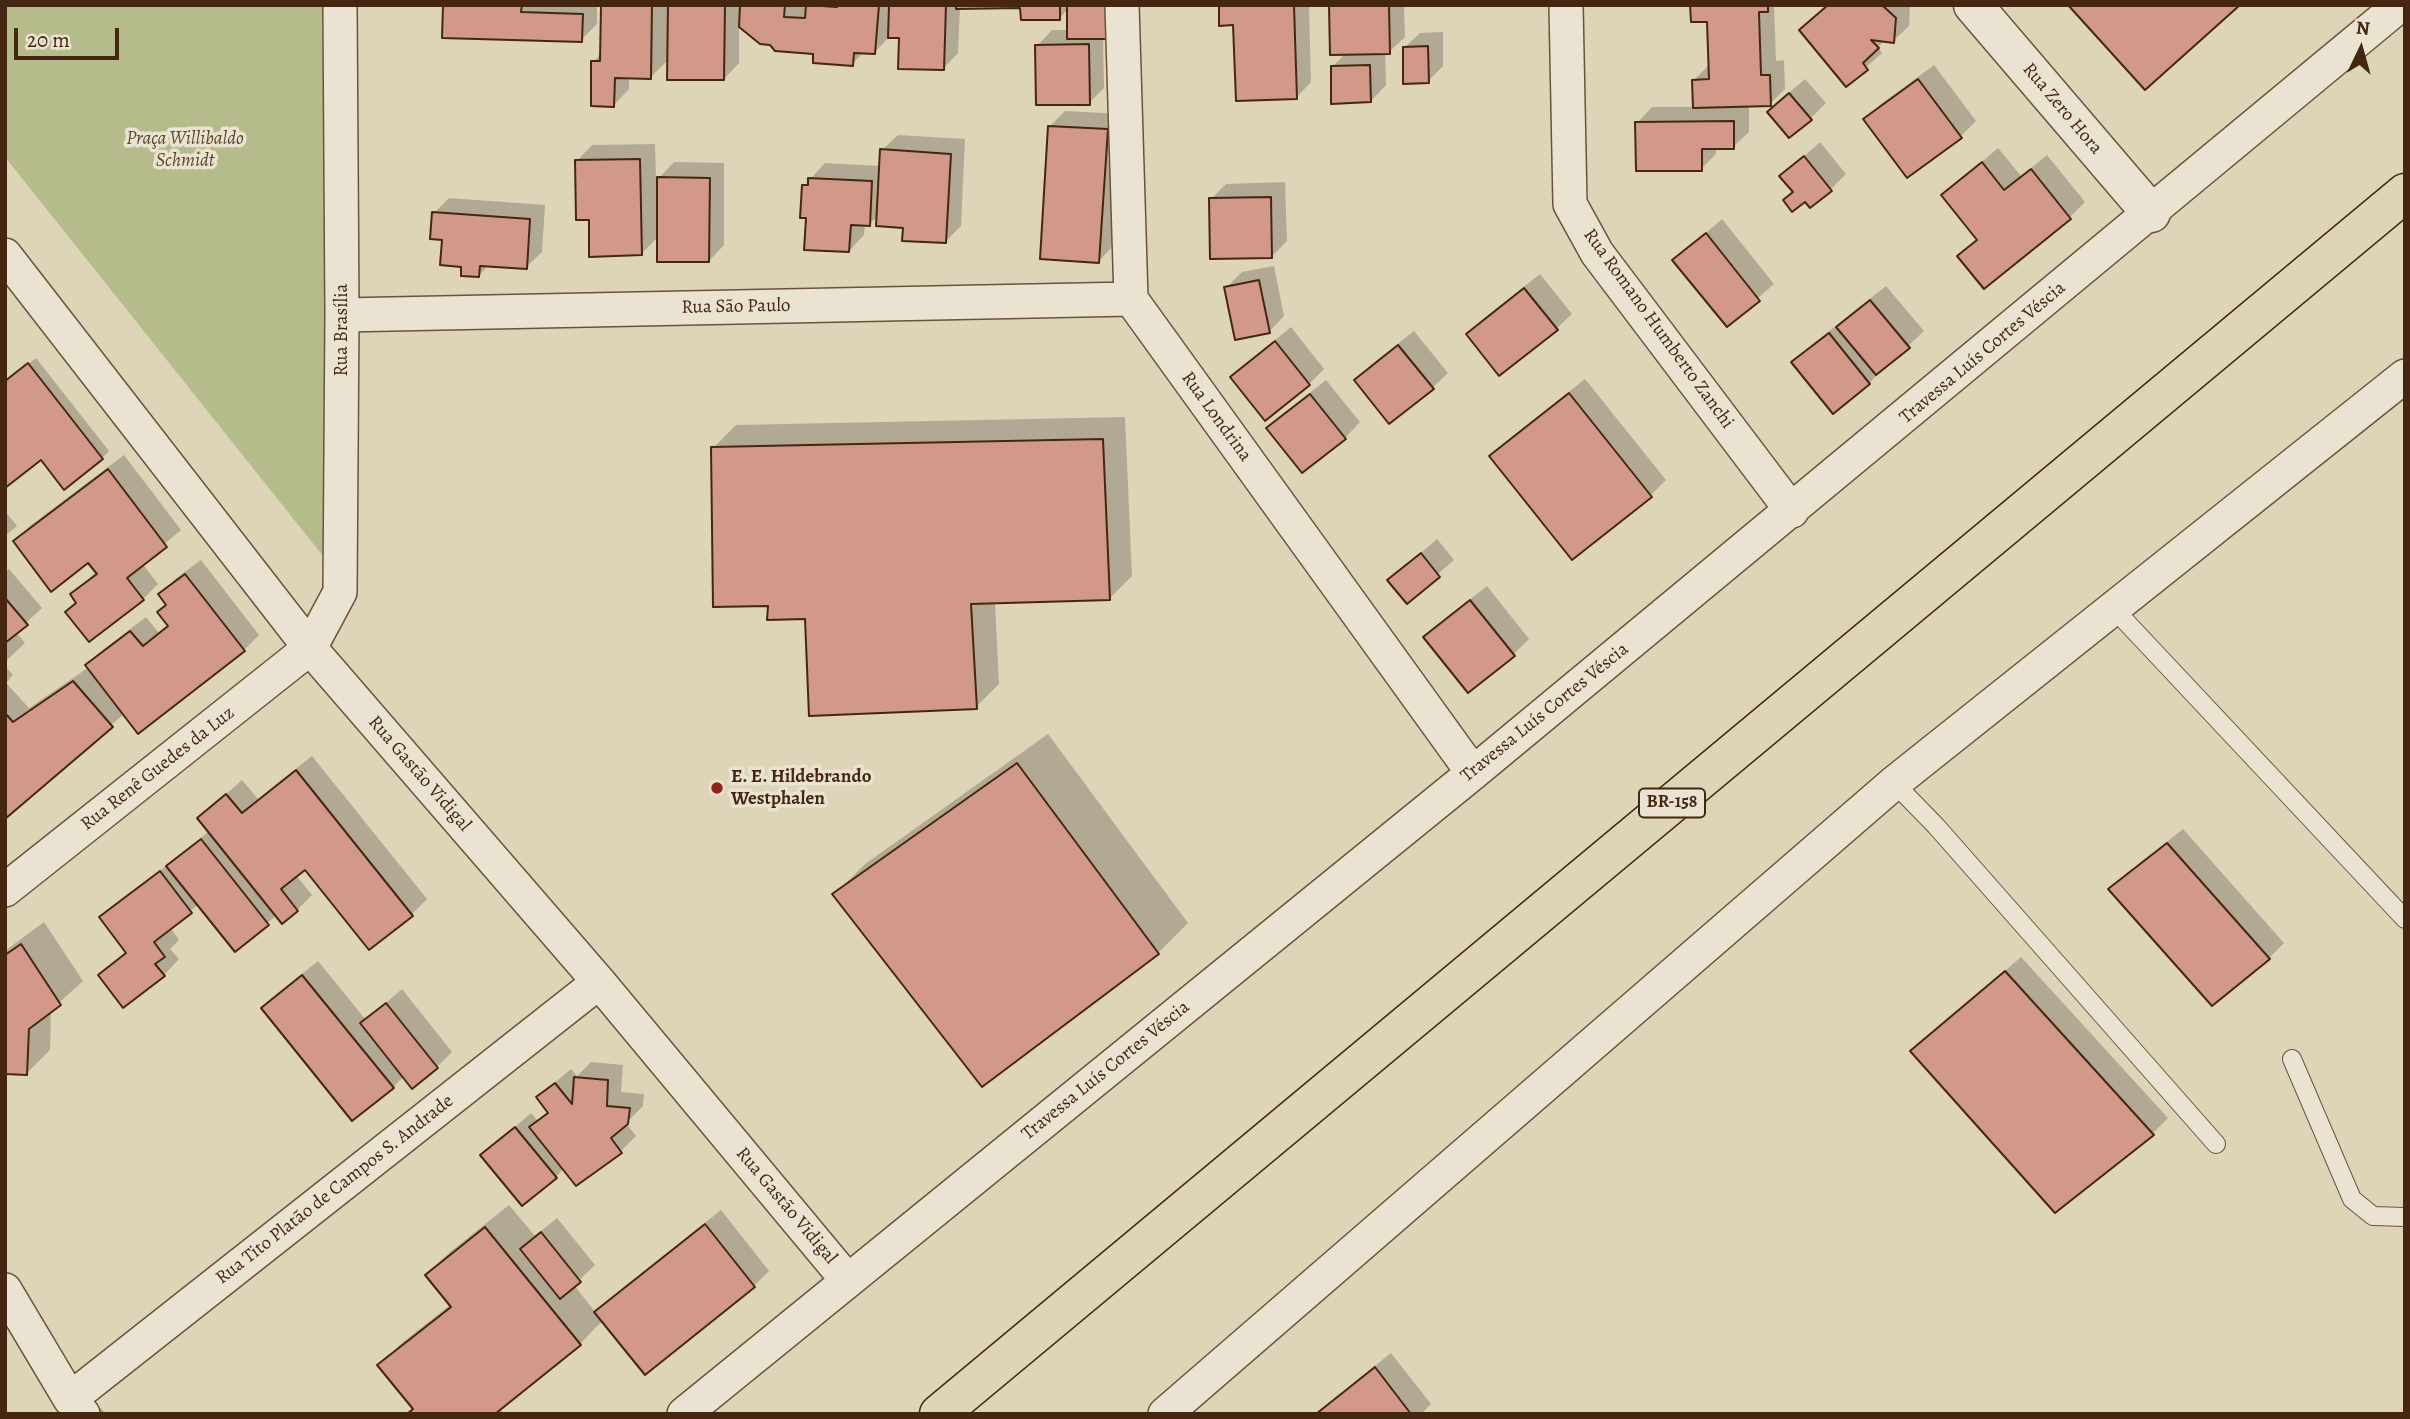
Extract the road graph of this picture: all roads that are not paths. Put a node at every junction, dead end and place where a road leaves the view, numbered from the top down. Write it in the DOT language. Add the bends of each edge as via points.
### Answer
graph roads {
  1 [pos="340,5"];
  2 [pos="1122,5"];
  3 [pos="1566,5"];
  4 [pos="1973,5"];
  5 [pos="2400,5"];
  6 [pos="2405,193"];
  7 [pos="2151,214"];
  8 [pos="11,274"];
  9 [pos="1131,299"];
  10 [pos="342,315"];
  11 [pos="2405,376"];
  12 [pos="1792,511"];
  13 [pos="2114,609"];
  14 [pos="310,648"];
  15 [pos="1474,773"];
  16 [pos="1894,783"];
  17 [pos="5,890"];
  18 [pos="2405,919"];
  19 [pos="599,982"];
  20 [pos="2292,1059"];
  21 [pos="2216,1144"];
  22 [pos="2405,1217"];
  23 [pos="848,1280"];
  24 [pos="5,1290"];
  25 [pos="76,1406"];
  26 [pos="684,1414"];
  27 [pos="939,1414"];
  28 [pos="1165,1414"];
  1 -- 10 [label="street, Rua Brasília"];
  2 -- 9 [label="street"];
  3 -- 12 [label="street, Rua Romano Humberto Zanchi" via="1570,204 1597,253"];
  4 -- 7 [label="street, Rua Zero Hora"];
  5 -- 7 [label="street, Travessa Luís Cortes Véscia"];
  6 -- 27 [label="highway, BR-158"];
  7 -- 12 [label="street, Travessa Luís Cortes Véscia"];
  8 -- 14 [label="street, Rua Gastão Vidigal"];
  9 -- 10 [label="street, Rua São Paulo"];
  9 -- 15 [label="street, Rua Londrina"];
  10 -- 14 [label="street, Rua Brasília" via="340,592"];
  11 -- 13 [label="street"];
  12 -- 15 [label="street, Travessa Luís Cortes Véscia"];
  13 -- 16 [label="street"];
  13 -- 18 [label="lane"];
  14 -- 17 [label="street, Rua Renê Guedes da Luz"];
  14 -- 19 [label="street, Rua Gastão Vidigal"];
  15 -- 23 [label="street, Travessa Luís Cortes Véscia"];
  16 -- 21 [label="lane"];
  16 -- 28 [label="street"];
  19 -- 23 [label="street, Rua Gastão Vidigal"];
  19 -- 25 [label="street, Rua Tito Platão de Campos S. Andrade"];
  20 -- 22 [label="lane" via="2352,1199 2372,1216"];
  23 -- 26 [label="street, Travessa Luís Cortes Véscia"];
  24 -- 25 [label="street"];
}
